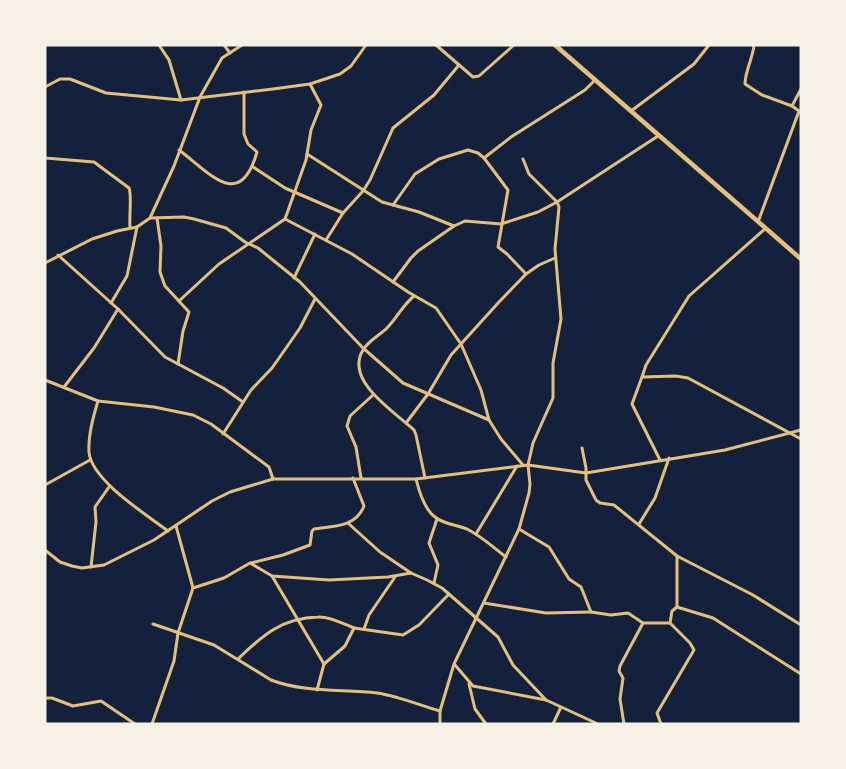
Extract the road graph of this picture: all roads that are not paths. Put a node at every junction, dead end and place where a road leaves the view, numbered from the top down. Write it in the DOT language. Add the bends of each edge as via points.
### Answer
graph roads {
  1 [pos="159,45"];
  2 [pos="224,45"];
  3 [pos="242,45"];
  4 [pos="366,45"];
  5 [pos="436,45"];
  6 [pos="513,45"];
  7 [pos="555,45"];
  8 [pos="709,45"];
  9 [pos="754,45"];
  10 [pos="230,53"];
  11 [pos="459,65"];
  12 [pos="596,80"];
  13 [pos="310,84"];
  14 [pos="45,87"];
  15 [pos="801,89"];
  16 [pos="244,92"];
  17 [pos="200,97"];
  18 [pos="181,100"];
  19 [pos="792,106"];
  20 [pos="631,111"];
  21 [pos="658,136"];
  22 [pos="179,150"];
  23 [pos="308,154"];
  24 [pos="45,158"];
  25 [pos="484,158"];
  26 [pos="523,159"];
  27 [pos="253,167"];
  28 [pos="363,191"];
  29 [pos="294,192"];
  30 [pos="557,202"];
  31 [pos="393,206"];
  32 [pos="344,213"];
  33 [pos="150,218"];
  34 [pos="157,218"];
  35 [pos="285,219"];
  36 [pos="758,222"];
  37 [pos="501,224"];
  38 [pos="454,226"];
  39 [pos="130,227"];
  40 [pos="138,227"];
  41 [pos="766,228"];
  42 [pos="315,234"];
  43 [pos="327,240"];
  44 [pos="248,244"];
  45 [pos="58,255"];
  46 [pos="555,258"];
  47 [pos="801,259"];
  48 [pos="45,263"];
  49 [pos="526,274"];
  50 [pos="294,278"];
  51 [pos="393,282"];
  52 [pos="414,296"];
  53 [pos="315,299"];
  54 [pos="179,301"];
  55 [pos="111,303"];
  56 [pos="118,309"];
  57 [pos="461,344"];
  58 [pos="363,348"];
  59 [pos="178,364"];
  60 [pos="642,377"];
  61 [pos="45,380"];
  62 [pos="64,387"];
  63 [pos="428,394"];
  64 [pos="373,395"];
  65 [pos="98,401"];
  66 [pos="243,402"];
  67 [pos="489,420"];
  68 [pos="406,423"];
  69 [pos="801,430"];
  70 [pos="791,432"];
  71 [pos="223,434"];
  72 [pos="801,439"];
  73 [pos="582,448"];
  74 [pos="669,458"];
  75 [pos="91,460"];
  76 [pos="660,460"];
  77 [pos="523,465"];
  78 [pos="528,465"];
  79 [pos="517,466"];
  80 [pos="586,473"];
  81 [pos="353,478"];
  82 [pos="361,478"];
  83 [pos="425,478"];
  84 [pos="273,479"];
  85 [pos="416,479"];
  86 [pos="45,485"];
  87 [pos="109,487"];
  88 [pos="437,519"];
  89 [pos="349,524"];
  90 [pos="639,524"];
  91 [pos="176,526"];
  92 [pos="519,529"];
  93 [pos="168,531"];
  94 [pos="476,534"];
  95 [pos="45,550"];
  96 [pos="677,556"];
  97 [pos="506,557"];
  98 [pos="250,563"];
  99 [pos="91,567"];
  100 [pos="411,573"];
  101 [pos="272,576"];
  102 [pos="395,576"];
  103 [pos="434,583"];
  104 [pos="193,588"];
  105 [pos="449,594"];
  106 [pos="484,603"];
  107 [pos="677,607"];
  108 [pos="591,612"];
  109 [pos="477,617"];
  110 [pos="298,621"];
  111 [pos="644,623"];
  112 [pos="670,623"];
  113 [pos="153,624"];
  114 [pos="801,625"];
  115 [pos="354,628"];
  116 [pos="364,629"];
  117 [pos="178,633"];
  118 [pos="239,658"];
  119 [pos="324,664"];
  120 [pos="454,664"];
  121 [pos="801,675"];
  122 [pos="469,684"];
  123 [pos="317,690"];
  124 [pos="45,698"];
  125 [pos="546,700"];
  126 [pos="561,707"];
  127 [pos="440,711"];
  128 [pos="135,724"];
  129 [pos="152,724"];
  130 [pos="440,724"];
  131 [pos="486,724"];
  132 [pos="553,724"];
  133 [pos="598,724"];
  134 [pos="624,724"];
  135 [pos="661,724"];
  1 -- 18 [label="street" via="169,60"];
  2 -- 10 [label="street"];
  3 -- 10 [label="street"];
  4 -- 13 [label="street" via="340,74"];
  5 -- 11 [label="street"];
  6 -- 11 [label="street" via="479,76"];
  7 -- 12 [label="main road"];
  8 -- 20 [label="street" via="694,64"];
  9 -- 19 [label="street" via="745,84"];
  10 -- 17 [label="street" via="222,58"];
  11 -- 28 [label="street" via="434,95 393,128"];
  12 -- 20 [label="main road"];
  12 -- 25 [label="street"];
  13 -- 16 [label="street"];
  13 -- 23 [label="street" via="321,105 309,136"];
  14 -- 18 [label="street" via="60,79 70,79 106,93"];
  15 -- 19 [label="street"];
  16 -- 17 [label="street"];
  16 -- 27 [label="street" via="244,134 257,152"];
  17 -- 18 [label="street"];
  17 -- 22 [label="street"];
  19 -- 36 [label="street" via="799,111"];
  20 -- 21 [label="main road"];
  21 -- 30 [label="street"];
  21 -- 36 [label="main road"];
  22 -- 27 [label="street" via="228,185 239,183"];
  22 -- 33 [label="street"];
  23 -- 28 [label="street"];
  23 -- 29 [label="street"];
  24 -- 39 [label="street" via="94,162 129,188"];
  25 -- 31 [label="street" via="468,150 439,159 415,174"];
  25 -- 37 [label="street" via="508,190"];
  26 -- 30 [label="street" via="529,174"];
  27 -- 29 [label="street"];
  28 -- 31 [label="street"];
  28 -- 32 [label="street"];
  29 -- 32 [label="street"];
  29 -- 35 [label="street"];
  30 -- 37 [label="street"];
  30 -- 46 [label="street"];
  31 -- 38 [label="street"];
  32 -- 43 [label="street"];
  33 -- 34 [label="street"];
  33 -- 40 [label="street"];
  34 -- 44 [label="street" via="194,219 226,228"];
  34 -- 54 [label="street" via="160,272 165,286"];
  35 -- 42 [label="street"];
  35 -- 44 [label="street"];
  36 -- 41 [label="main road"];
  37 -- 38 [label="street" via="465,221"];
  37 -- 49 [label="street" via="498,247"];
  38 -- 51 [label="street" via="411,258"];
  39 -- 40 [label="street"];
  39 -- 45 [label="street"];
  40 -- 55 [label="street" via="127,276"];
  41 -- 47 [label="main road"];
  41 -- 60 [label="street" via="689,296"];
  42 -- 43 [label="street"];
  42 -- 50 [label="street"];
  43 -- 51 [label="street"];
  44 -- 50 [label="street"];
  44 -- 54 [label="street" via="219,264"];
  45 -- 48 [label="street"];
  45 -- 55 [label="street"];
  46 -- 49 [label="street"];
  46 -- 78 [label="street" via="561,319 552,398 536,433"];
  49 -- 57 [label="street"];
  50 -- 53 [label="street"];
  51 -- 52 [label="street"];
  52 -- 57 [label="street" via="442,314"];
  52 -- 58 [label="street" via="386,330"];
  53 -- 58 [label="street"];
  53 -- 66 [label="street" via="277,362"];
  54 -- 59 [label="street" via="189,312"];
  55 -- 56 [label="street"];
  56 -- 59 [label="street" via="161,353"];
  56 -- 62 [label="street"];
  57 -- 63 [label="street"];
  57 -- 67 [label="street"];
  58 -- 63 [label="street" via="403,383"];
  58 -- 64 [label="street" via="359,369"];
  59 -- 66 [label="street"];
  60 -- 70 [label="street" via="688,378"];
  60 -- 76 [label="street" via="632,404"];
  61 -- 62 [label="street"];
  62 -- 65 [label="street"];
  63 -- 67 [label="street"];
  63 -- 68 [label="street"];
  64 -- 68 [label="street"];
  64 -- 82 [label="street" via="350,416 347,426 356,447"];
  65 -- 71 [label="street" via="193,415"];
  65 -- 75 [label="street" via="89,446"];
  66 -- 71 [label="street"];
  67 -- 77 [label="street"];
  68 -- 83 [label="street" via="416,435"];
  69 -- 70 [label="street"];
  70 -- 72 [label="street"];
  70 -- 74 [label="street" via="725,450"];
  71 -- 84 [label="street" via="265,464"];
  73 -- 80 [label="street"];
  74 -- 76 [label="street"];
  74 -- 90 [label="street" via="655,498"];
  75 -- 86 [label="street"];
  75 -- 87 [label="street"];
  76 -- 80 [label="street"];
  77 -- 78 [label="street"];
  77 -- 79 [label="street"];
  78 -- 80 [label="street"];
  78 -- 92 [label="street" via="529,494"];
  79 -- 83 [label="street"];
  79 -- 94 [label="street"];
  80 -- 90 [label="street" via="596,500 614,505"];
  81 -- 82 [label="street"];
  81 -- 84 [label="street"];
  81 -- 89 [label="street" via="364,506"];
  82 -- 85 [label="street"];
  83 -- 85 [label="street"];
  84 -- 91 [label="street" via="230,492"];
  85 -- 88 [label="street" via="423,499"];
  87 -- 93 [label="street"];
  87 -- 99 [label="street" via="95,507"];
  88 -- 94 [label="street"];
  88 -- 103 [label="street" via="429,543 438,565"];
  89 -- 98 [label="street" via="315,529 310,545"];
  89 -- 100 [label="street"];
  90 -- 96 [label="street"];
  91 -- 93 [label="street"];
  91 -- 104 [label="street"];
  92 -- 97 [label="street"];
  92 -- 108 [label="street" via="549,547 569,579 581,587"];
  93 -- 99 [label="street" via="104,565"];
  94 -- 97 [label="street"];
  95 -- 99 [label="street" via="60,562"];
  96 -- 107 [label="street"];
  96 -- 114 [label="street"];
  97 -- 106 [label="street"];
  98 -- 101 [label="street"];
  98 -- 104 [label="street" via="224,578"];
  100 -- 102 [label="street"];
  100 -- 103 [label="street"];
  101 -- 102 [label="street" via="329,580"];
  101 -- 110 [label="street"];
  102 -- 116 [label="street"];
  103 -- 105 [label="street"];
  104 -- 117 [label="street"];
  105 -- 109 [label="street"];
  105 -- 116 [label="street" via="411,632 394,635"];
  106 -- 108 [label="street" via="546,613"];
  106 -- 109 [label="street"];
  107 -- 112 [label="street"];
  107 -- 121 [label="street" via="713,618"];
  108 -- 111 [label="street" via="625,612"];
  109 -- 120 [label="street"];
  109 -- 125 [label="street" via="502,642 513,665"];
  110 -- 115 [label="street" via="319,617"];
  110 -- 118 [label="street" via="265,633"];
  110 -- 119 [label="street"];
  111 -- 112 [label="street"];
  111 -- 134 [label="street" via="619,671"];
  112 -- 135 [label="street" via="694,650 657,713"];
  113 -- 117 [label="street"];
  115 -- 116 [label="street"];
  115 -- 119 [label="street" via="345,646"];
  117 -- 118 [label="street"];
  117 -- 129 [label="street" via="174,661"];
  118 -- 123 [label="street" via="271,681"];
  119 -- 123 [label="street"];
  120 -- 122 [label="street"];
  120 -- 127 [label="street"];
  122 -- 125 [label="street"];
  122 -- 131 [label="street" via="475,708"];
  123 -- 127 [label="street" via="379,693"];
  124 -- 128 [label="street" via="73,706 101,701"];
  125 -- 126 [label="street"];
  126 -- 132 [label="street"];
  126 -- 133 [label="street"];
  127 -- 130 [label="street"];
}
